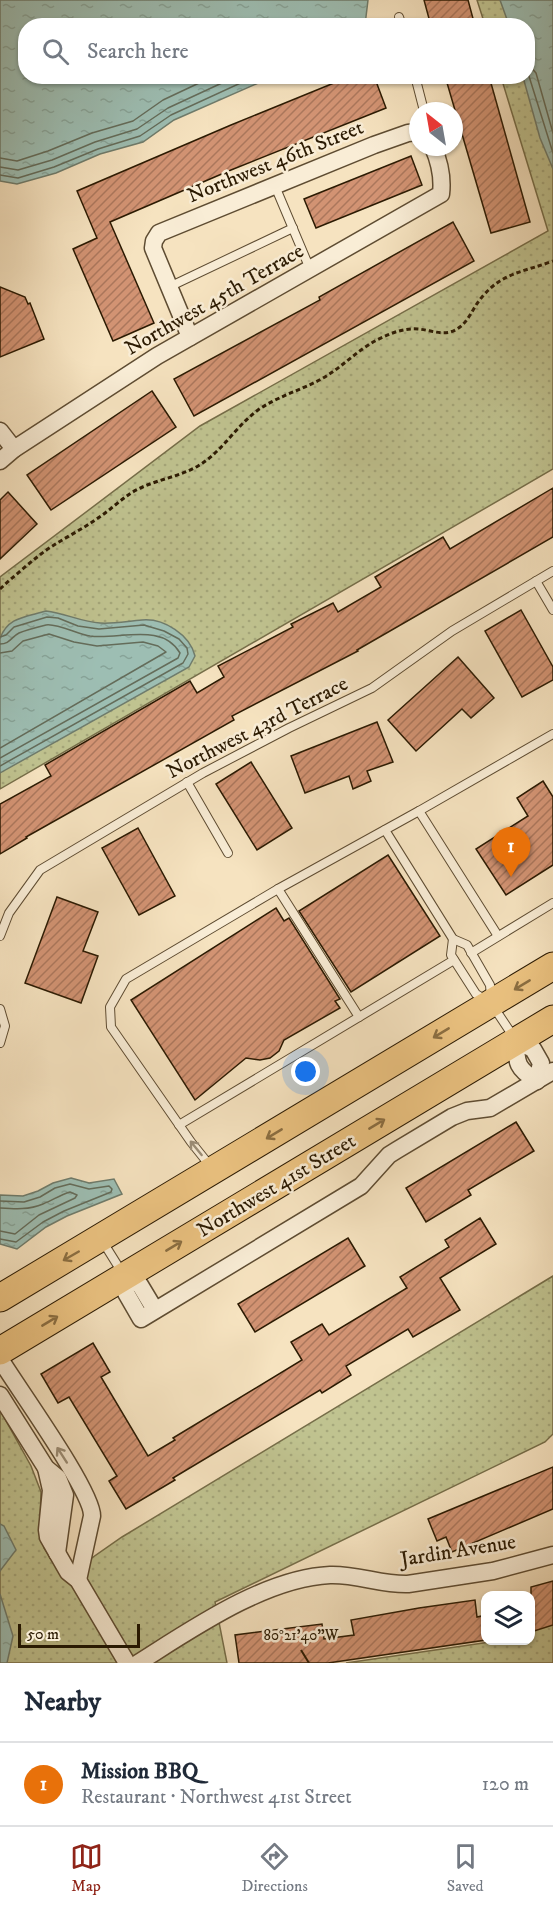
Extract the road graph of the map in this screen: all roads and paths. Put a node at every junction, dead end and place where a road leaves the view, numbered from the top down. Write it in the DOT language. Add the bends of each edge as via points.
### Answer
graph roads {
  1 [pos="417,84"];
  2 [pos="422,102"];
  3 [pos="409,133"];
  4 [pos="437,156"];
  5 [pos="275,186"];
  6 [pos="292,228"];
  7 [pos="553,261"];
  8 [pos="310,269"];
  9 [pos="169,287"];
  10 [pos="190,338"];
  11 [pos="0,431"];
  12 [pos="14,449"];
  13 [pos="0,461"];
  14 [pos="553,571"];
  15 [pos="537,581"];
  16 [pos="0,589"];
  17 [pos="553,610"];
  18 [pos="553,734"];
  19 [pos="187,783"];
  20 [pos="419,811"];
  21 [pos="385,830"];
  22 [pos="228,853"];
  23 [pos="278,889"];
  24 [pos="553,903"];
  25 [pos="4,913"];
  26 [pos="0,936"];
  27 [pos="498,936"];
  28 [pos="453,939"];
  29 [pos="471,952"];
  30 [pos="454,960"];
  31 [pos="553,966"];
  32 [pos="491,1003"];
  33 [pos="0,1009"];
  34 [pos="360,1017"];
  35 [pos="553,1018"];
  36 [pos="516,1041"];
  37 [pos="0,1042"];
  38 [pos="553,1071"];
  39 [pos="537,1081"];
  40 [pos="179,1125"];
  41 [pos="214,1170"];
  42 [pos="101,1239"];
  43 [pos="124,1276"];
  44 [pos="0,1298"];
  45 [pos="0,1351"];
  46 [pos="0,1359"];
  47 [pos="0,1395"];
  48 [pos="46,1468"];
  49 [pos="65,1504"];
  50 [pos="91,1506"];
  51 [pos="57,1547"];
  52 [pos="84,1548"];
  53 [pos="553,1555"];
  54 [pos="78,1580"];
  55 [pos="127,1663"];
  56 [pos="138,1663"];
  1 -- 2 [label="lane"];
  3 -- 5 [label="street, Northwest 46th Street"];
  4 -- 8 [label="street, Northwest 45th Terrace" via="441,194"];
  5 -- 6 [label="lane"];
  5 -- 9 [label="street, Northwest 46th Street" via="159,233 153,248"];
  6 -- 8 [label="lane"];
  6 -- 9 [label="lane"];
  7 -- 16 [label="path" via="506,276 491,286 458,329 448,333 401,330 381,337 323,378 259,410 200,465 130,493 42,554"];
  8 -- 10 [label="street, Northwest 45th Terrace"];
  9 -- 10 [label="street"];
  10 -- 12 [label="street, Northwest 45th Terrace"];
  11 -- 12 [label="street"];
  12 -- 13 [label="street, Northwest 45th Terrace"];
  14 -- 15 [label="lane, Northwest 43rd Terrace"];
  15 -- 17 [label="lane"];
  15 -- 19 [label="lane, Northwest 43rd Terrace" via="452,631 372,688"];
  18 -- 20 [label="lane"];
  19 -- 22 [label="lane"];
  19 -- 25 [label="lane, Northwest 43rd Terrace" via="40,870"];
  20 -- 21 [label="lane"];
  20 -- 27 [label="lane"];
  21 -- 23 [label="lane"];
  21 -- 28 [label="lane"];
  23 -- 34 [label="lane"];
  23 -- 40 [label="lane" via="126,979 110,1007 111,1027"];
  24 -- 27 [label="lane"];
  25 -- 26 [label="lane, Northwest 43rd Terrace"];
  27 -- 29 [label="lane"];
  28 -- 29 [label="lane" via="467,945"];
  28 -- 30 [label="lane"];
  29 -- 32 [label="lane" via="490,985"];
  30 -- 32 [label="lane" via="476,994"];
  30 -- 34 [label="lane"];
  31 -- 32 [label="main road, one-way"];
  32 -- 36 [label="lane"];
  32 -- 41 [label="main road, one-way"];
  33 -- 37 [label="lane" via="5,1026"];
  34 -- 40 [label="lane"];
  35 -- 36 [label="main road, Northwest 41st Street"];
  36 -- 39 [label="street" via="533,1049 541,1063"];
  43 -- 36 [label="main road, Northwest 41st Street, one-way"];
  38 -- 39 [label="street"];
  39 -- 43 [label="street" via="490,1108 457,1114 406,1144 389,1155 361,1186 148,1314 126,1293"];
  41 -- 40 [label="lane, one-way"];
  41 -- 42 [label="main road"];
  42 -- 43 [label="lane"];
  42 -- 44 [label="main road, one-way"];
  45 -- 43 [label="main road, Northwest 41st Street, one-way"];
  50 -- 46 [label="street, one-way"];
  47 -- 48 [label="street"];
  48 -- 49 [label="street" via="58,1478"];
  48 -- 51 [label="street" via="51,1491 47,1530"];
  49 -- 50 [label="street"];
  49 -- 51 [label="street"];
  50 -- 52 [label="street"];
  51 -- 52 [label="street"];
  51 -- 54 [label="street" via="68,1572"];
  52 -- 54 [label="street"];
  53 -- 56 [label="street, Jardin Avenue" via="493,1571 408,1584 343,1575 306,1579 248,1598"];
  54 -- 55 [label="street"];
}
